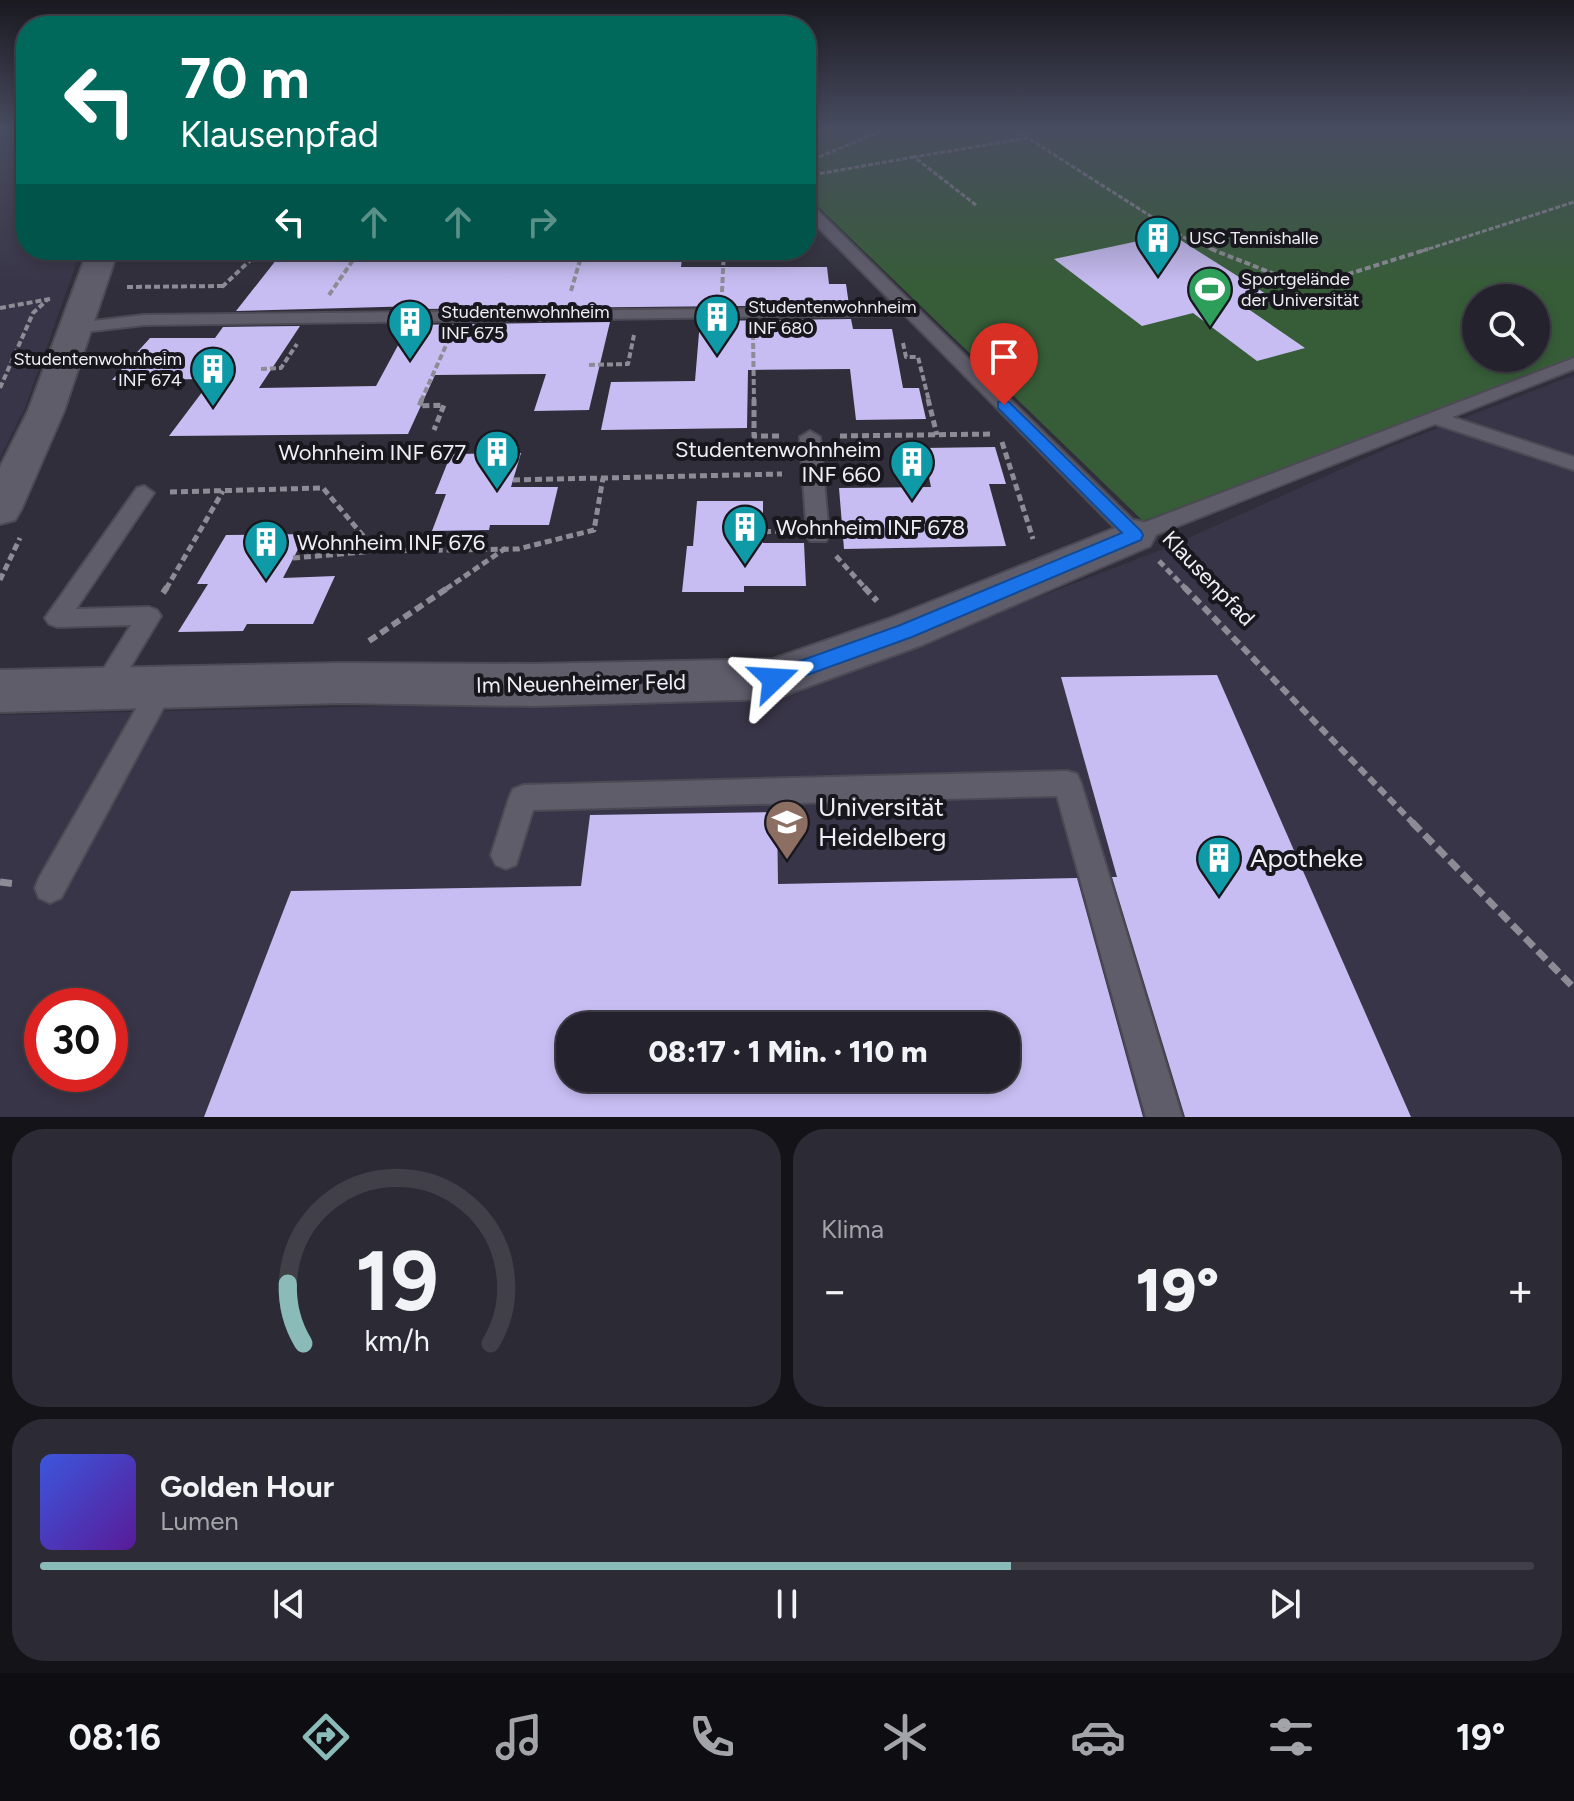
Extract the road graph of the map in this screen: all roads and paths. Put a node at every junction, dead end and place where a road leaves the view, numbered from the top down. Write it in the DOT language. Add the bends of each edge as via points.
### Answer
graph roads {
  1 [pos="946,182"];
  2 [pos="1097,182"];
  3 [pos="1574,202"];
  4 [pos="976,205"];
  5 [pos="816,218"];
  6 [pos="100,260"];
  7 [pos="250,260"];
  8 [pos="353,260"];
  9 [pos="580,260"];
  10 [pos="724,260"];
  11 [pos="127,287"];
  12 [pos="53,293"];
  13 [pos="902,310"];
  14 [pos="721,313"];
  15 [pos="753,313"];
  16 [pos="563,315"];
  17 [pos="638,315"];
  18 [pos="459,317"];
  19 [pos="313,318"];
  20 [pos="76,328"];
  21 [pos="1574,363"];
  22 [pos="589,365"];
  23 [pos="261,369"];
  24 [pos="0,388"];
  25 [pos="1435,418"];
  26 [pos="434,430"];
  27 [pos="937,435"];
  28 [pos="810,437"];
  29 [pos="1574,464"];
  30 [pos="603,478"];
  31 [pos="781,478"];
  32 [pos="513,480"];
  33 [pos="224,490"];
  34 [pos="144,493"];
  35 [pos="0,510"];
  36 [pos="784,531"];
  37 [pos="753,532"];
  38 [pos="1135,535"];
  39 [pos="818,536"];
  40 [pos="507,547"];
  41 [pos="376,551"];
  42 [pos="293,558"];
  43 [pos="1044,574"];
  44 [pos="149,616"];
  45 [pos="342,683"];
  46 [pos="161,688"];
  47 [pos="104,689"];
  48 [pos="0,691"];
  49 [pos="506,855"];
  50 [pos="50,888"];
  51 [pos="1574,988"];
  52 [pos="1164,1117"];
  1 -- 4 [label="path"];
  2 -- 3 [label="path" via="1185,238 1292,281 1323,282"];
  5 -- 13 [label="lane, Klausenpfad"];
  6 -- 20 [label="street"];
  7 -- 11 [label="path" via="223,286"];
  8 -- 19 [label="path"];
  9 -- 16 [label="path"];
  10 -- 14 [label="path"];
  12 -- 24 [label="path" via="33,313"];
  13 -- 15 [label="lane"];
  13 -- 27 [label="path" via="906,357 918,357"];
  13 -- 38 [label="lane, Klausenpfad"];
  14 -- 15 [label="lane"];
  14 -- 17 [label="lane"];
  15 -- 28 [label="path" via="754,436"];
  16 -- 17 [label="lane"];
  16 -- 18 [label="lane"];
  17 -- 22 [label="path" via="628,364"];
  18 -- 19 [label="lane"];
  18 -- 26 [label="path" via="419,406 444,405"];
  19 -- 20 [label="lane" via="144,320"];
  19 -- 23 [label="path" via="281,368"];
  20 -- 35 [label="street" via="46,411"];
  21 -- 25 [label="lane"];
  25 -- 29 [label="lane"];
  25 -- 38 [label="lane"];
  27 -- 28 [label="path"];
  27 -- 43 [label="path" via="999,434"];
  28 -- 39 [label="lane"];
  30 -- 31 [label="path" via="782,473"];
  30 -- 32 [label="path"];
  30 -- 40 [label="path" via="594,530 518,549"];
  33 -- 34 [label="path"];
  33 -- 41 [label="path" via="323,488"];
  33 -- 44 [label="path"];
  34 -- 44 [label="lane" via="57,618"];
  36 -- 37 [label="path"];
  38 -- 43 [label="street, Im Neuenheimer Feld"];
  38 -- 51 [label="path, Klausenpfad"];
  40 -- 41 [label="path"];
  40 -- 45 [label="path" via="363,646"];
  41 -- 42 [label="path"];
  43 -- 45 [label="street, Im Neuenheimer Feld" via="774,679"];
  44 -- 47 [label="lane"];
  45 -- 46 [label="street, Im Neuenheimer Feld"];
  46 -- 47 [label="street, Im Neuenheimer Feld"];
  46 -- 50 [label="lane"];
  47 -- 48 [label="street, Im Neuenheimer Feld"];
  49 -- 52 [label="lane" via="523,798 1067,783"];
}
